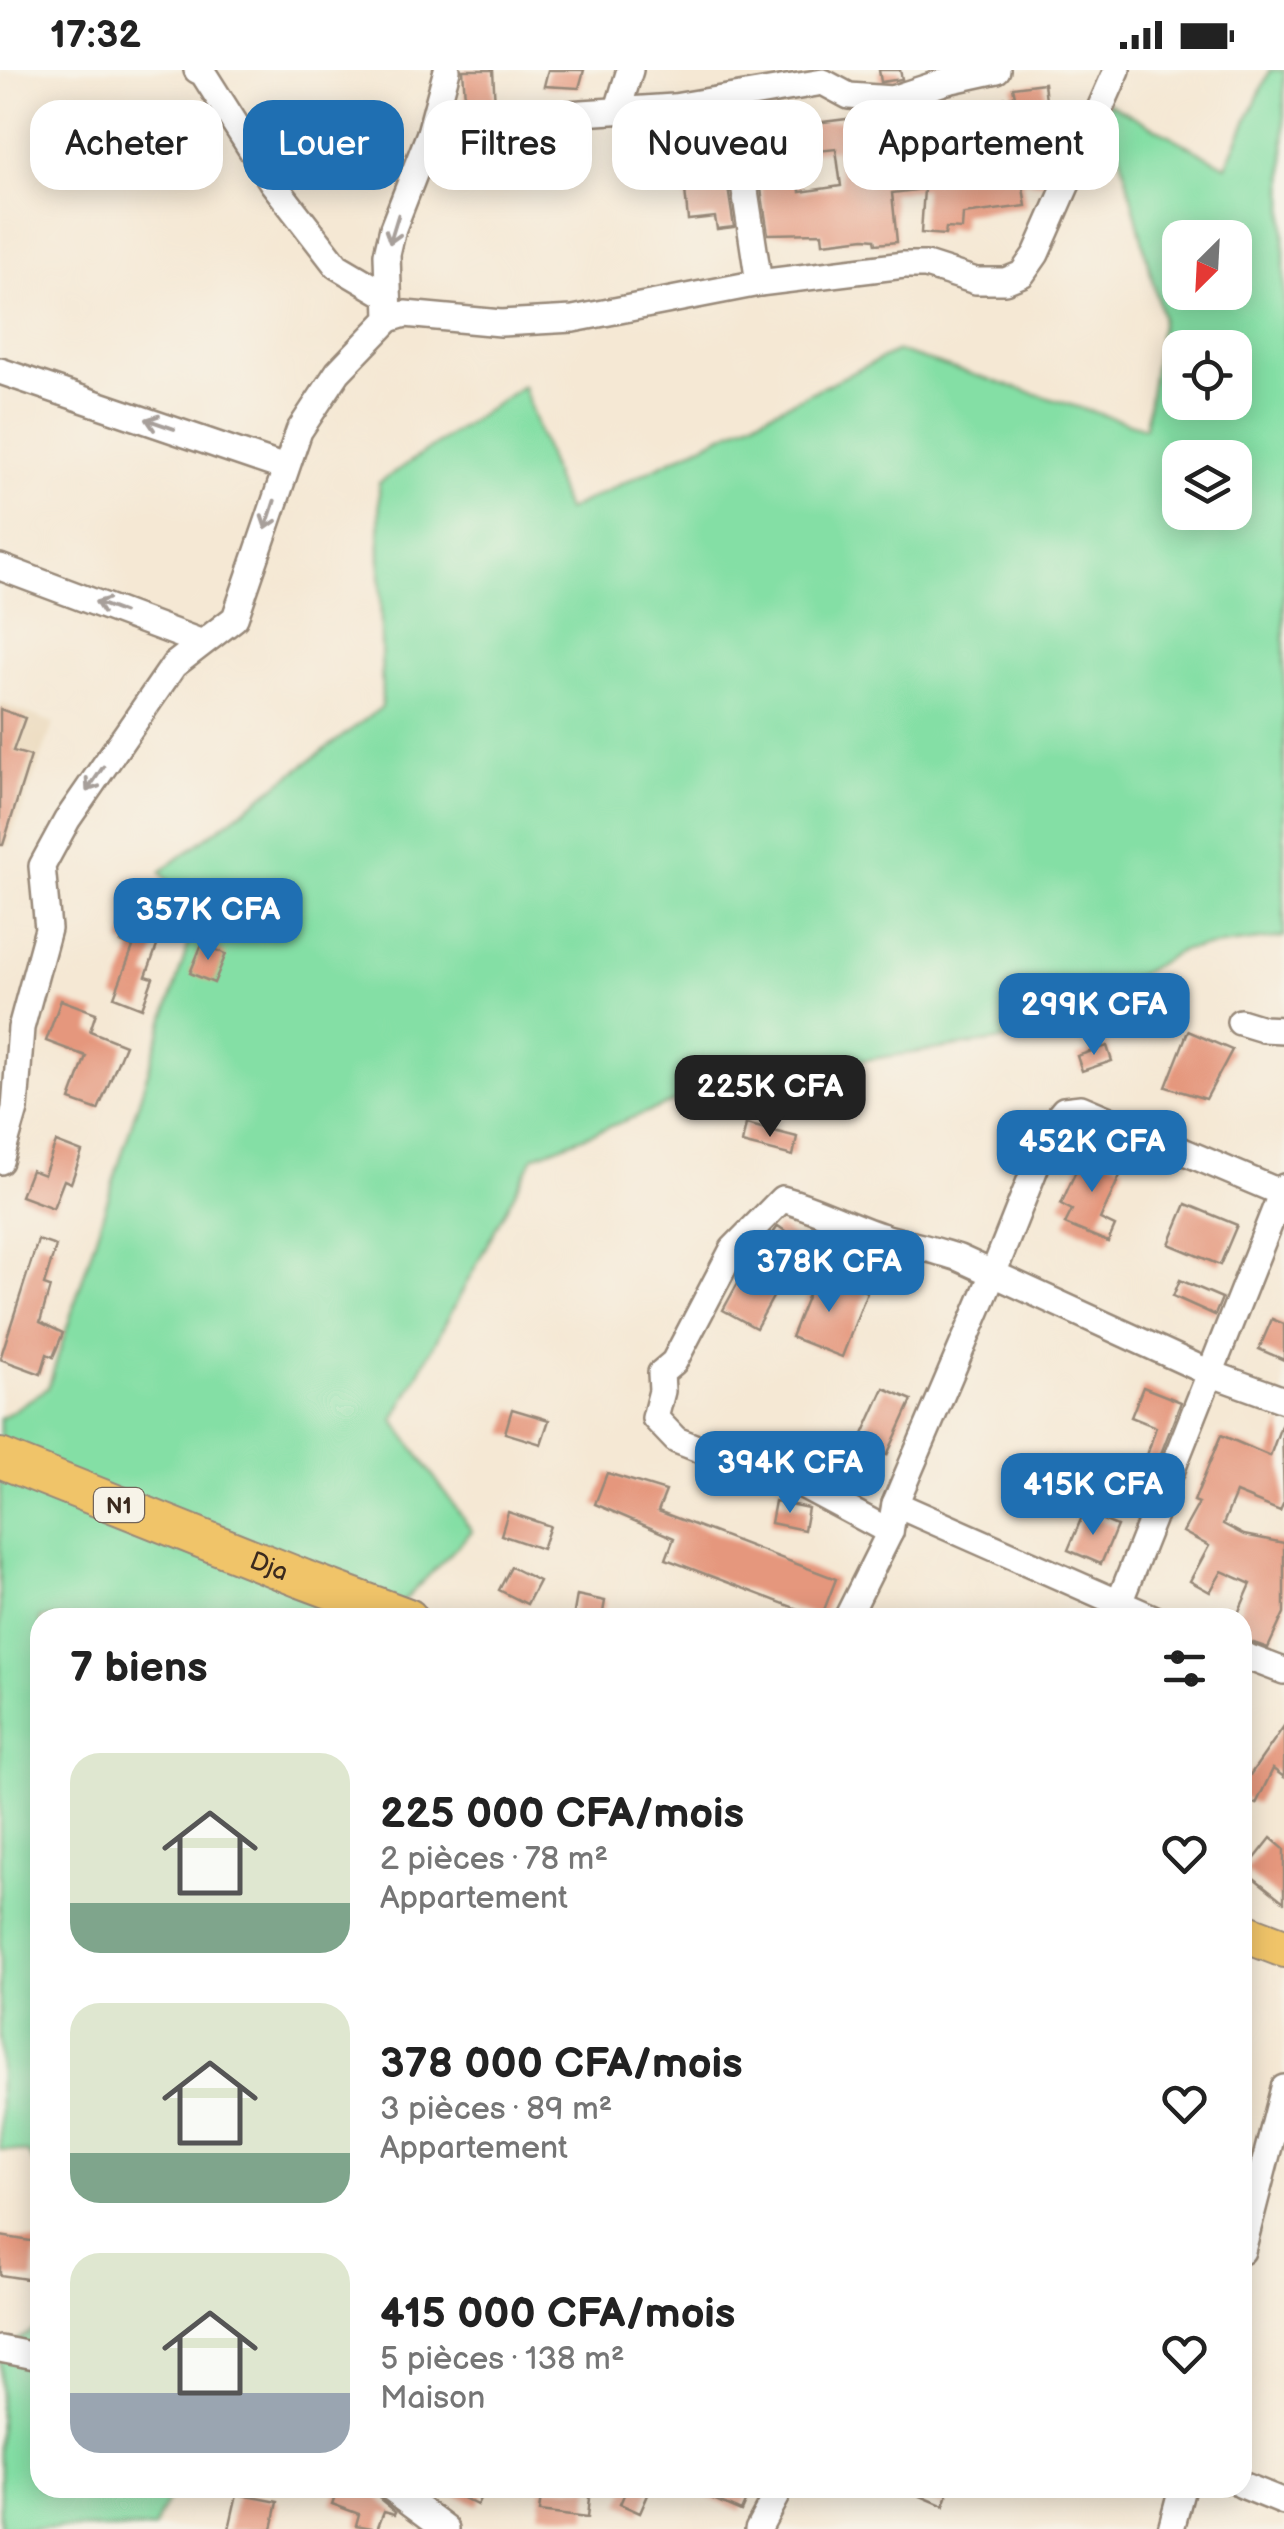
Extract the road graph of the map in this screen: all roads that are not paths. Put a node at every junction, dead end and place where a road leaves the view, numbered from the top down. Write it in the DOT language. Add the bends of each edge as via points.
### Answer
graph roads {
  1 [pos="447,70"];
  2 [pos="630,70"];
  3 [pos="997,70"];
  4 [pos="1117,70"];
  5 [pos="201,71"];
  6 [pos="825,76"];
  7 [pos="732,98"];
  8 [pos="439,100"];
  9 [pos="621,100"];
  10 [pos="719,100"];
  11 [pos="424,148"];
  12 [pos="760,283"];
  13 [pos="388,308"];
  14 [pos="0,371"];
  15 [pos="285,468"];
  16 [pos="0,567"];
  17 [pos="200,642"];
  18 [pos="1240,1022"];
  19 [pos="1284,1030"];
  20 [pos="0,1161"];
  21 [pos="1283,1191"];
  22 [pos="993,1274"];
  23 [pos="1212,1374"];
  24 [pos="1284,1400"];
  25 [pos="0,1458"];
  26 [pos="895,1504"];
  27 [pos="890,1532"];
  28 [pos="1119,1604"];
  29 [pos="381,1608"];
  30 [pos="852,1608"];
  31 [pos="1128,1608"];
  32 [pos="1252,1659"];
  33 [pos="1284,1671"];
  34 [pos="1252,1936"];
  35 [pos="1284,1948"];
  36 [pos="1284,2088"];
  37 [pos="1252,2212"];
  38 [pos="0,2349"];
  39 [pos="30,2355"];
  40 [pos="1252,2489"];
  41 [pos="405,2498"];
  42 [pos="775,2498"];
  43 [pos="1179,2498"];
  44 [pos="1284,2502"];
  45 [pos="446,2529"];
  46 [pos="758,2529"];
  47 [pos="1171,2529"];
  1 -- 8 [label="street"];
  2 -- 9 [label="street"];
  3 -- 6 [label="street" via="892,98 848,96"];
  4 -- 12 [label="street" via="1022,274 976,281 904,265"];
  5 -- 13 [label="street" via="272,182 338,266"];
  6 -- 7 [label="street"];
  7 -- 10 [label="street"];
  7 -- 12 [label="street"];
  11 -- 13 [label="street, one-way" via="386,254"];
  12 -- 13 [label="street" via="572,320 501,323"];
  13 -- 15 [label="street" via="299,431"];
  15 -- 14 [label="street, one-way"];
  15 -- 17 [label="street, one-way" via="241,607"];
  17 -- 16 [label="street, one-way"];
  17 -- 20 [label="street, one-way" via="153,693 42,866 48,929 22,1028 15,1108"];
  18 -- 19 [label="street"];
  21 -- 22 [label="street" via="1081,1108 1064,1110"];
  21 -- 23 [label="street"];
  22 -- 23 [label="street"];
  22 -- 26 [label="street"];
  22 -- 27 [label="street" via="782,1199 734,1249 674,1362 661,1373 655,1418 676,1440 778,1472"];
  23 -- 24 [label="street"];
  23 -- 28 [label="street"];
  25 -- 29 [label="highway, Dja / N1"];
  26 -- 27 [label="street"];
  26 -- 28 [label="street"];
  27 -- 30 [label="street"];
  28 -- 31 [label="street"];
  32 -- 33 [label="street"];
  34 -- 35 [label="highway"];
  36 -- 37 [label="street"];
  38 -- 39 [label="street"];
  40 -- 44 [label="street"];
  41 -- 45 [label="street"];
  42 -- 46 [label="street"];
  43 -- 47 [label="street"];
}
